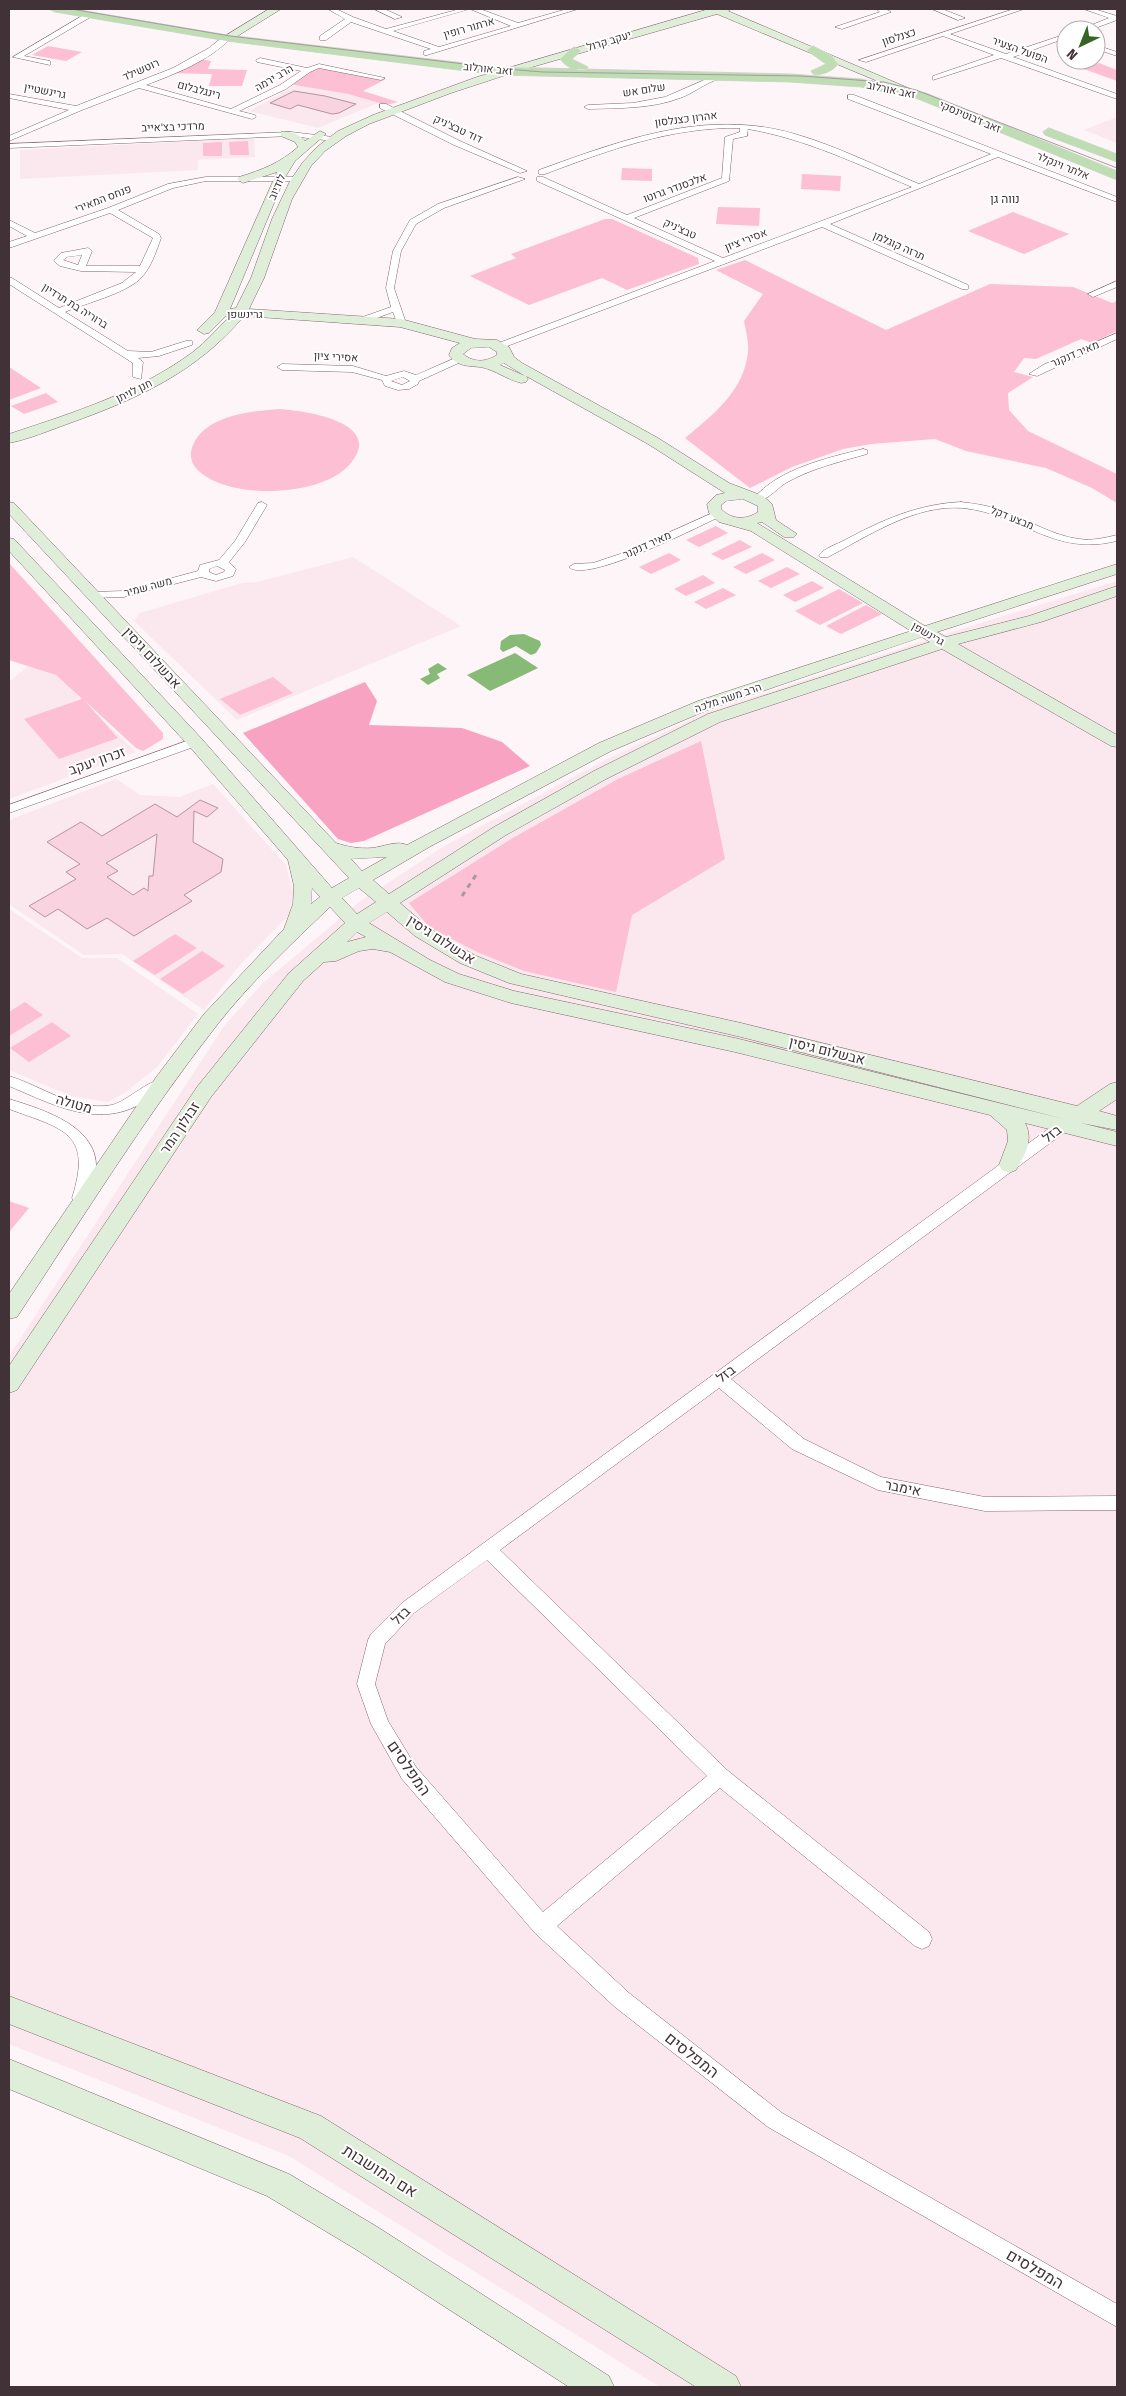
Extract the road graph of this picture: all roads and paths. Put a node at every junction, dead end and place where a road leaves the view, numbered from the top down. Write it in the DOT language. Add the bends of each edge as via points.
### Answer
graph roads {
  1 [pos="56,9"];
  2 [pos="108,9"];
  3 [pos="276,9"];
  4 [pos="331,9"];
  5 [pos="378,9"];
  6 [pos="467,9"];
  7 [pos="474,9"];
  8 [pos="574,9"];
  9 [pos="717,9"];
  10 [pos="735,9"];
  11 [pos="880,9"];
  12 [pos="936,9"];
  13 [pos="1020,9"];
  14 [pos="1087,9"];
  15 [pos="746,12"];
  16 [pos="90,15"];
  17 [pos="398,17"];
  18 [pos="961,18"];
  19 [pos="1117,18"];
  20 [pos="350,19"];
  21 [pos="518,26"];
  22 [pos="839,27"];
  23 [pos="386,31"];
  24 [pos="239,32"];
  25 [pos="943,34"];
  26 [pos="227,38"];
  27 [pos="322,38"];
  28 [pos="1056,39"];
  29 [pos="437,49"];
  30 [pos="575,51"];
  31 [pos="818,52"];
  32 [pos="427,53"];
  33 [pos="1003,56"];
  34 [pos="260,60"];
  35 [pos="47,63"];
  36 [pos="528,65"];
  37 [pos="862,65"];
  38 [pos="459,66"];
  39 [pos="582,67"];
  40 [pos="307,70"];
  41 [pos="503,71"];
  42 [pos="818,71"];
  43 [pos="680,76"];
  44 [pos="716,77"];
  45 [pos="906,77"];
  46 [pos="381,78"];
  47 [pos="936,78"];
  48 [pos="473,79"];
  49 [pos="699,83"];
  50 [pos="139,86"];
  51 [pos="9,96"];
  52 [pos="922,96"];
  53 [pos="851,97"];
  54 [pos="1117,97"];
  55 [pos="966,100"];
  56 [pos="588,107"];
  57 [pos="78,109"];
  58 [pos="388,109"];
  59 [pos="233,111"];
  60 [pos="252,117"];
  61 [pos="409,119"];
  62 [pos="356,126"];
  63 [pos="744,126"];
  64 [pos="1036,127"];
  65 [pos="285,134"];
  66 [pos="316,136"];
  67 [pos="333,139"];
  68 [pos="10,143"];
  69 [pos="303,147"];
  70 [pos="1000,153"];
  71 [pos="1117,158"];
  72 [pos="291,159"];
  73 [pos="522,175"];
  74 [pos="541,176"];
  75 [pos="1117,176"];
  76 [pos="243,179"];
  77 [pos="278,179"];
  78 [pos="297,179"];
  79 [pos="919,187"];
  80 [pos="274,194"];
  81 [pos="1117,200"];
  82 [pos="111,210"];
  83 [pos="626,218"];
  84 [pos="9,223"];
  85 [pos="823,224"];
  86 [pos="33,236"];
  87 [pos="9,244"];
  88 [pos="724,262"];
  89 [pos="81,268"];
  90 [pos="143,269"];
  91 [pos="9,280"];
  92 [pos="1117,284"];
  93 [pos="965,288"];
  94 [pos="1093,294"];
  95 [pos="249,298"];
  96 [pos="396,308"];
  97 [pos="58,311"];
  98 [pos="222,314"];
  99 [pos="238,315"];
  100 [pos="267,317"];
  101 [pos="360,320"];
  102 [pos="401,324"];
  103 [pos="1117,336"];
  104 [pos="213,339"];
  105 [pos="189,343"];
  106 [pos="475,343"];
  107 [pos="502,350"];
  108 [pos="127,354"];
  109 [pos="459,355"];
  110 [pos="487,364"];
  111 [pos="282,367"];
  112 [pos="1034,374"];
  113 [pos="138,378"];
  114 [pos="9,429"];
  115 [pos="9,439"];
  116 [pos="863,452"];
  117 [pos="751,497"];
  118 [pos="262,505"];
  119 [pos="9,506"];
  120 [pos="717,507"];
  121 [pos="766,513"];
  122 [pos="740,522"];
  123 [pos="1117,538"];
  124 [pos="9,542"];
  125 [pos="824,555"];
  126 [pos="574,567"];
  127 [pos="1117,569"];
  128 [pos="205,575"];
  129 [pos="1117,591"];
  130 [pos="92,595"];
  131 [pos="110,614"];
  132 [pos="908,615"];
  133 [pos="964,618"];
  134 [pos="930,629"];
  135 [pos="983,632"];
  136 [pos="898,640"];
  137 [pos="950,641"];
  138 [pos="919,650"];
  139 [pos="970,652"];
  140 [pos="1117,731"];
  141 [pos="195,742"];
  142 [pos="1117,742"];
  143 [pos="9,809"];
  144 [pos="425,842"];
  145 [pos="328,847"];
  146 [pos="292,851"];
  147 [pos="360,879"];
  148 [pos="330,897"];
  149 [pos="386,902"];
  150 [pos="356,923"];
  151 [pos="288,936"];
  152 [pos="398,949"];
  153 [pos="296,977"];
  154 [pos="9,1081"];
  155 [pos="164,1081"];
  156 [pos="1117,1089"];
  157 [pos="1117,1095"];
  158 [pos="9,1104"];
  159 [pos="994,1108"];
  160 [pos="1117,1112"];
  161 [pos="1072,1119"];
  162 [pos="1117,1123"];
  163 [pos="1117,1139"];
  164 [pos="1009,1165"];
  165 [pos="74,1213"];
  166 [pos="9,1312"];
  167 [pos="720,1379"];
  168 [pos="9,1384"];
  169 [pos="1117,1504"];
  170 [pos="488,1550"];
  171 [pos="366,1684"];
  172 [pos="720,1776"];
  173 [pos="542,1926"];
  174 [pos="922,1939"];
  175 [pos="9,2010"];
  176 [pos="9,2074"];
  177 [pos="1117,2316"];
  178 [pos="598,2387"];
  179 [pos="725,2387"];
  1 -- 16 [label="main road, זאב אורלוב"];
  2 -- 24 [label="main road, זאב אורלוב"];
  3 -- 24 [label="street, רוטשילד"];
  4 -- 20 [label="street"];
  5 -- 17 [label="street"];
  6 -- 23 [label="street"];
  7 -- 21 [label="street"];
  8 -- 21 [label="street, ארתור רופין"];
  9 -- 30 [label="street, יעקב קרול"];
  9 -- 31 [label="street"];
  10 -- 15 [label="street, זאב ז'בוטינסקי"];
  11 -- 22 [label="street" via="888,12"];
  12 -- 18 [label="street"];
  13 -- 25 [label="street, כצנלסון"];
  14 -- 19 [label="street"];
  15 -- 37 [label="street, זאב ז'בוטינסקי"];
  16 -- 26 [label="main road, זאב אורלוב"];
  16 -- 35 [label="street" via="16,57"];
  20 -- 23 [label="street"];
  20 -- 27 [label="street"];
  21 -- 29 [label="street, ארתור רופין"];
  23 -- 29 [label="street"];
  24 -- 26 [label="street, רוטשילד"];
  24 -- 36 [label="main road, זאב אורלוב"];
  25 -- 33 [label="street, הפועל הצעיר"];
  25 -- 37 [label="street, כצנלסון"];
  26 -- 38 [label="main road, זאב אורלוב"];
  26 -- 50 [label="street, רוטשילד" via="196,58"];
  28 -- 33 [label="street"];
  29 -- 32 [label="street, ארתור רופין"];
  30 -- 36 [label="street, יעקב קרול"];
  30 -- 39 [label="main road" via="566,59"];
  31 -- 37 [label="street"];
  31 -- 42 [label="main road" via="832,64"];
  33 -- 47 [label="street"];
  33 -- 54 [label="street, הפועל הצעיר"];
  34 -- 40 [label="street, הרב ירמה"];
  36 -- 39 [label="main road, זאב אורלוב"];
  36 -- 41 [label="street, יעקב קרול"];
  37 -- 42 [label="main road, זאב אורלוב"];
  37 -- 45 [label="main road, זאב אורלוב"];
  37 -- 52 [label="street, זאב ז'בוטינסקי"];
  38 -- 41 [label="main road, זאב אורלוב"];
  38 -- 48 [label="main road" via="478,72"];
  39 -- 42 [label="main road, זאב אורלוב"];
  40 -- 46 [label="street" via="327,66"];
  40 -- 59 [label="street, הרב ירמה" via="289,84"];
  41 -- 43 [label="main road, זאב אורלוב"];
  41 -- 48 [label="street, יעקב קרול"];
  41 -- 58 [label="street, יעקב קרול"];
  43 -- 44 [label="main road, זאב אורלוב"];
  43 -- 49 [label="street, שלום אש"];
  44 -- 49 [label="street, שלום אש"];
  44 -- 52 [label="main road, זאב אורלוב" via="851,82"];
  45 -- 55 [label="main road, זאב ז'בוטינסקי"];
  48 -- 58 [label="street, יעקב קרול"];
  49 -- 56 [label="street, שלום אש" via="684,93 661,100"];
  50 -- 57 [label="street, רוטשילד"];
  50 -- 59 [label="street, רינגלבלום"];
  51 -- 57 [label="street, גרינשטיין"];
  52 -- 75 [label="main road, זאב ז'בוטינסקי"];
  53 -- 70 [label="street, אלתר וינקלר"];
  57 -- 68 [label="street, רוטשילד"];
  58 -- 61 [label="street, דוד טבצ'ניק"];
  58 -- 62 [label="street, לודיוב"];
  58 -- 66 [label="street, לודיוב" via="339,123"];
  59 -- 60 [label="street, רינגלבלום"];
  61 -- 62 [label="street" via="381,120"];
  61 -- 73 [label="street, דוד טבצ'ניק"];
  62 -- 67 [label="street, לודיוב"];
  63 -- 74 [label="street, אהרון כצנלסון" via="703,126 660,132"];
  63 -- 79 [label="street, אהרון כצנלסון" via="774,130 803,140"];
  63 -- 83 [label="street, אלכסנדר גרוטו" via="744,134 729,138 726,179"];
  64 -- 71 [label="main road"];
  65 -- 66 [label="street, מרדכי בצ'אייב"];
  65 -- 68 [label="street, מרדכי בצ'אייב"];
  65 -- 69 [label="street" via="298,140"];
  66 -- 67 [label="street, מרדכי בצ'אייב"];
  66 -- 69 [label="street, לודיוב"];
  67 -- 78 [label="street, לודיוב" via="319,150"];
  69 -- 72 [label="street, לודיוב"];
  70 -- 79 [label="street, אסירי ציון"];
  70 -- 81 [label="street, אלתר וינקלר"];
  72 -- 76 [label="street" via="268,172"];
  72 -- 77 [label="street, לודיוב"];
  73 -- 74 [label="street" via="531,181"];
  73 -- 96 [label="street" via="441,206 413,222 397,252 390,288"];
  74 -- 83 [label="street"];
  76 -- 77 [label="street, פנחס המאירי"];
  76 -- 80 [label="street" via="263,184"];
  76 -- 82 [label="street, פנחס המאירי" via="206,179 158,190"];
  77 -- 78 [label="street, פנחס המאירי"];
  77 -- 80 [label="street, לודיוב"];
  78 -- 95 [label="street, לודיוב"];
  79 -- 85 [label="street, אסירי ציון"];
  80 -- 98 [label="street, לודיוב"];
  82 -- 86 [label="street, פנחס המאירי"];
  82 -- 90 [label="street" via="155,234 157,238"];
  83 -- 88 [label="street, טבצ'ניק"];
  84 -- 86 [label="street"];
  85 -- 88 [label="street, אסירי ציון"];
  85 -- 93 [label="street, תרזה קוגלמן"];
  86 -- 87 [label="street, פנחס המאירי"];
  88 -- 107 [label="street, אסירי ציון"];
  89 -- 90 [label="street"];
  90 -- 97 [label="street" via="138,278 125,285"];
  91 -- 97 [label="street, ברוריה בת תרדיון"];
  92 -- 94 [label="street"];
  95 -- 99 [label="street, לודיוב"];
  95 -- 100 [label="street"];
  96 -- 101 [label="street"];
  96 -- 102 [label="street"];
  97 -- 108 [label="street, ברוריה בת תרדיון"];
  98 -- 99 [label="street, גרינשפן"];
  98 -- 105 [label="street, חנן לויתן"];
  99 -- 100 [label="street, גרינשפן"];
  99 -- 104 [label="street, חנן לויתן"];
  100 -- 101 [label="street, גרינשפן"];
  100 -- 104 [label="street"];
  100 -- 109 [label="street, גרינשפן" via="402,330 440,341"];
  101 -- 102 [label="street, גרינשפן"];
  102 -- 106 [label="street, גרינשפן"];
  103 -- 112 [label="street, מאיר דנקנר"];
  104 -- 115 [label="street, חנן לויתן" via="201,352 134,392"];
  105 -- 108 [label="street, ברוריה בת תרדיון" via="166,353"];
  105 -- 113 [label="street, חנן לויתן"];
  106 -- 107 [label="street, גרינשפן"];
  106 -- 109 [label="street" via="467,344"];
  107 -- 110 [label="street" via="500,361"];
  107 -- 117 [label="street" via="518,366 677,454 724,489"];
  108 -- 113 [label="street, ברוריה בת תרדיון" via="138,362"];
  109 -- 110 [label="street, גרינשפן" via="473,364"];
  109 -- 111 [label="street, אסירי ציון" via="415,379 404,374 387,379 353,369"];
  110 -- 120 [label="street" via="508,371 640,446 711,492"];
  113 -- 114 [label="street, חנן לויתן"];
  116 -- 117 [label="street" via="807,469"];
  117 -- 120 [label="street" via="729,496"];
  117 -- 121 [label="street, גרינשפן" via="765,504"];
  118 -- 128 [label="street" via="240,542 222,564 231,569 229,574 216,578"];
  119 -- 130 [label="street, אבשלום גיסין"];
  120 -- 122 [label="street, גרינשפן" via="723,518"];
  120 -- 126 [label="street, מאיר דנקנר" via="604,563"];
  121 -- 122 [label="street" via="752,521"];
  121 -- 125 [label="street, גרינשפן" via="769,522"];
  122 -- 132 [label="street, גרינשפן"];
  123 -- 125 [label="street, מבצע דקל" via="1098,544 1075,543 991,508 960,505 914,511"];
  124 -- 141 [label="street, אבשלום גיסין"];
  125 -- 132 [label="street, גרינשפן"];
  127 -- 133 [label="street, הרב משה מלכה"];
  128 -- 130 [label="street, משה שמיר" via="124,594"];
  128 -- 131 [label="street, משה שמיר" via="128,600 115,606"];
  129 -- 135 [label="street, הרב משה מלכה" via="1035,619"];
  130 -- 131 [label="street, אבשלום גיסין"];
  131 -- 145 [label="street, אבשלום גיסין"];
  132 -- 133 [label="street"];
  132 -- 134 [label="street, גרינשפן"];
  132 -- 136 [label="street"];
  133 -- 134 [label="street, הרב משה מלכה"];
  134 -- 136 [label="street, הרב משה מלכה"];
  134 -- 137 [label="street, גרינשפן"];
  135 -- 137 [label="street, הרב משה מלכה"];
  135 -- 139 [label="street" via="976,636"];
  136 -- 144 [label="street, הרב משה מלכה" via="704,705 614,743"];
  137 -- 138 [label="street, הרב משה מלכה"];
  137 -- 139 [label="street, גרינשפן"];
  138 -- 139 [label="street"];
  138 -- 149 [label="street, הרב משה מלכה" via="714,718 600,775 500,831"];
  139 -- 140 [label="street, גרינשפן"];
  139 -- 142 [label="street, גרינשפן"];
  141 -- 143 [label="street, זכרון יעקב"];
  141 -- 146 [label="street, אבשלום גיסין"];
  144 -- 145 [label="street" via="373,855 344,853"];
  144 -- 147 [label="street, הרב משה מלכה"];
  145 -- 147 [label="street, אבשלום גיסין"];
  146 -- 148 [label="street, אבשלום גיסין"];
  146 -- 151 [label="street" via="301,872 303,902"];
  147 -- 148 [label="street"];
  147 -- 149 [label="street, אבשלום גיסין"];
  148 -- 150 [label="street, אבשלום גיסין"];
  148 -- 151 [label="street"];
  149 -- 150 [label="street, זבולון המר"];
  149 -- 161 [label="street, אבשלום גיסין" via="422,932 466,959 516,978 741,1030"];
  150 -- 152 [label="street, אבשלום גיסין"];
  150 -- 153 [label="street, זבולון המר"];
  151 -- 155 [label="street" via="211,1019"];
  152 -- 153 [label="street" via="368,942 353,945"];
  152 -- 159 [label="street, אבשלום גיסין" via="452,978 512,997"];
  153 -- 168 [label="street, זבולון המר" via="204,1092"];
  154 -- 155 [label="street, מטולה" via="79,1108 108,1110 124,1106"];
  155 -- 165 [label="street"];
  156 -- 161 [label="street, בזל"];
  157 -- 160 [label="street"];
  158 -- 165 [label="street, מטולה" via="66,1126 85,1142 88,1175"];
  159 -- 161 [label="street, אבשלום גיסין"];
  159 -- 164 [label="street" via="1016,1124 1019,1131 1017,1150"];
  161 -- 162 [label="street, אבשלום גיסין"];
  161 -- 163 [label="street, אבשלום גיסין"];
  161 -- 164 [label="street, בזל"];
  164 -- 167 [label="street, בזל"];
  165 -- 166 [label="street"];
  167 -- 169 [label="street, אימבר" via="798,1444 878,1483 985,1504"];
  167 -- 170 [label="street, בזל"];
  170 -- 171 [label="street, בזל" via="408,1608 377,1640"];
  170 -- 172 [label="street"];
  171 -- 173 [label="street, המפלסים" via="380,1724 410,1773"];
  172 -- 173 [label="street"];
  172 -- 174 [label="street"];
  173 -- 177 [label="street, המפלסים" via="622,2000 776,2120"];
  175 -- 179 [label="street, אם המושבות" via="310,2127"];
  176 -- 178 [label="street" via="278,2185 368,2238"];
}
